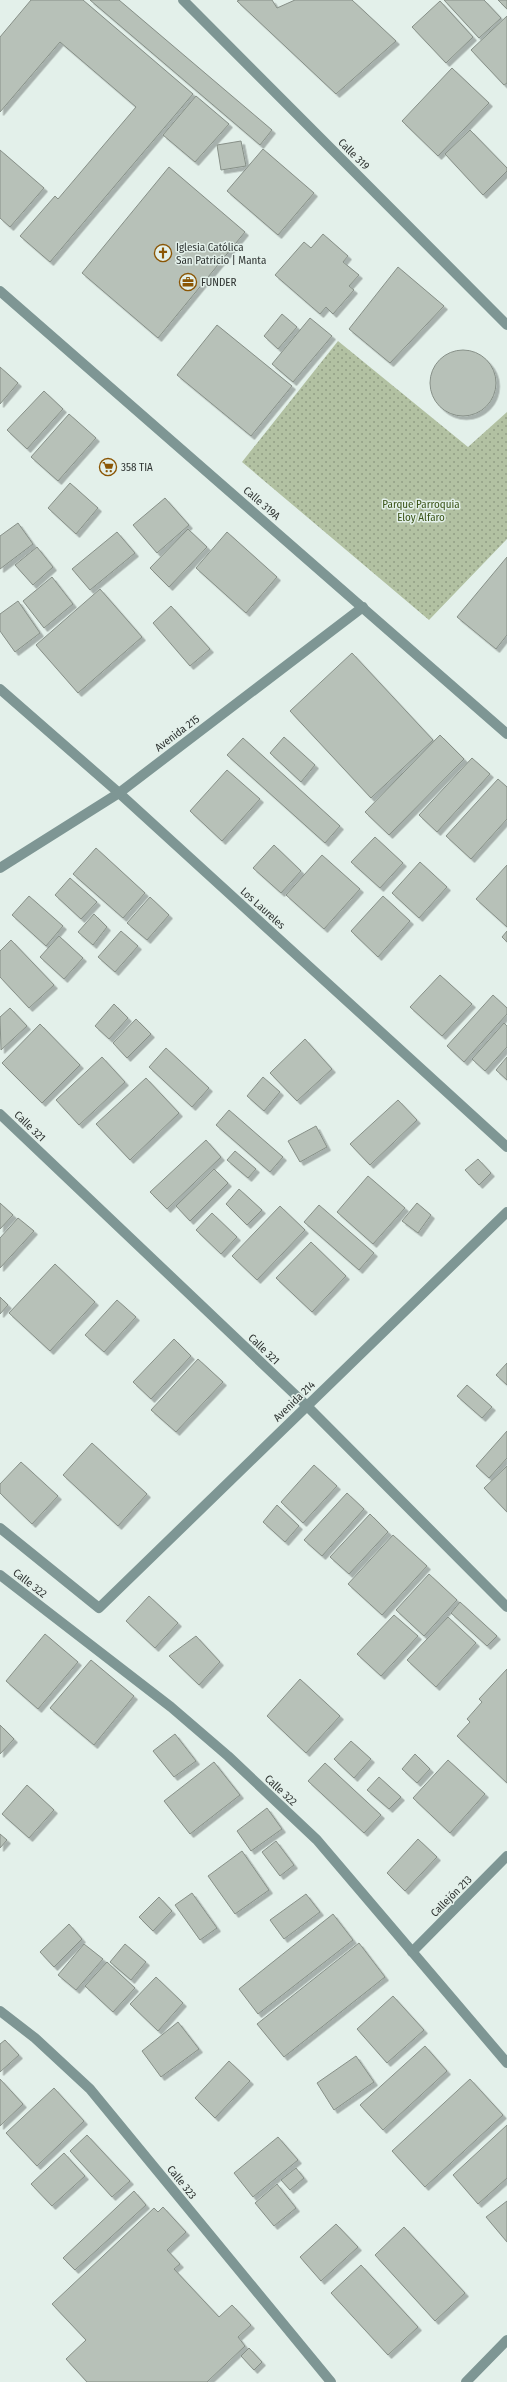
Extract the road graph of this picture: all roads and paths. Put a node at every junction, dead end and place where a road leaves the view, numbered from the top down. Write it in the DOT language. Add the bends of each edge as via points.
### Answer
graph roads {
  1 [pos="183,0"];
  2 [pos="0,291"];
  3 [pos="507,325"];
  4 [pos="363,607"];
  5 [pos="0,689"];
  6 [pos="507,734"];
  7 [pos="119,793"];
  8 [pos="0,868"];
  9 [pos="0,1114"];
  10 [pos="507,1147"];
  11 [pos="507,1212"];
  12 [pos="306,1405"];
  13 [pos="0,1528"];
  14 [pos="0,1575"];
  15 [pos="507,1607"];
  16 [pos="507,1856"];
  17 [pos="412,1952"];
  18 [pos="0,2011"];
  19 [pos="507,2063"];
  20 [pos="507,2340"];
  21 [pos="331,2382"];
  22 [pos="466,2382"];
  1 -- 3 [label="street, Calle 319"];
  2 -- 4 [label="street, Calle 319A"];
  4 -- 6 [label="street, Calle 319A"];
  4 -- 7 [label="street, Avenida 215"];
  5 -- 7 [label="street, Los Laureles"];
  7 -- 8 [label="street, Avenida 215"];
  7 -- 10 [label="street, Los Laureles"];
  9 -- 12 [label="street, Calle 321"];
  11 -- 12 [label="street, Avenida 214"];
  12 -- 13 [label="street, Avenida 214" via="99,1608"];
  12 -- 15 [label="street, Calle 321"];
  14 -- 17 [label="street, Calle 322" via="171,1707 228,1756 317,1840"];
  16 -- 17 [label="street, Callejón 213"];
  17 -- 19 [label="street, Calle 322"];
  18 -- 21 [label="street, Calle 323" via="35,2038 90,2089"];
  20 -- 22 [label="street"];
}
